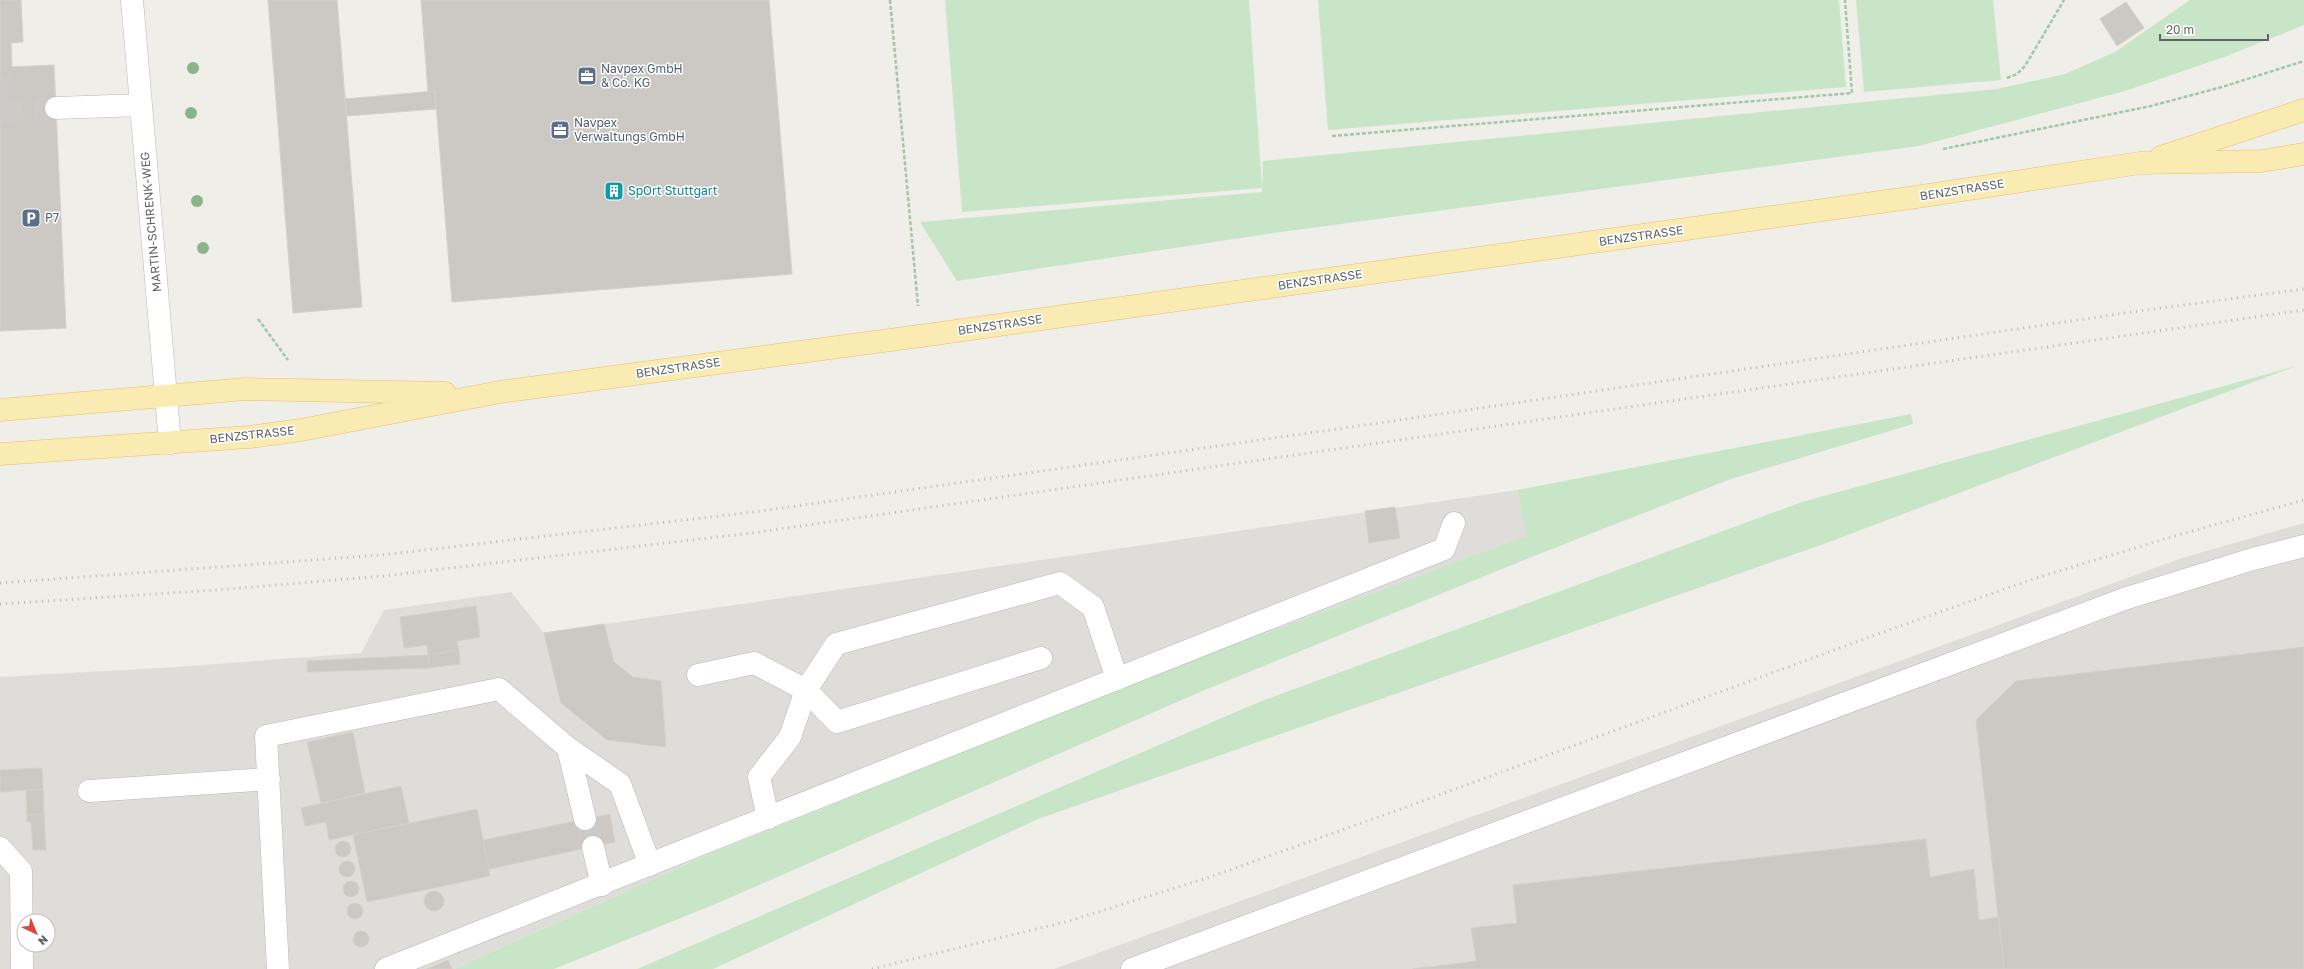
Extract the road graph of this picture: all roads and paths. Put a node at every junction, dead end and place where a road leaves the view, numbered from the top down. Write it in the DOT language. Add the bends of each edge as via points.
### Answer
graph roads {
  1 [pos="132,0"];
  2 [pos="890,0"];
  3 [pos="1845,0"];
  4 [pos="2064,0"];
  5 [pos="2304,61"];
  6 [pos="2007,78"];
  7 [pos="141,105"];
  8 [pos="56,108"];
  9 [pos="2304,110"];
  10 [pos="1332,136"];
  11 [pos="1943,149"];
  12 [pos="2304,154"];
  13 [pos="2140,164"];
  14 [pos="258,319"];
  15 [pos="920,336"];
  16 [pos="290,364"];
  17 [pos="500,392"];
  18 [pos="166,396"];
  19 [pos="0,410"];
  20 [pos="170,443"];
  21 [pos="0,454"];
  22 [pos="1454,523"];
  23 [pos="2304,546"];
  24 [pos="1041,658"];
  25 [pos="698,675"];
  26 [pos="1117,679"];
  27 [pos="806,690"];
  28 [pos="568,748"];
  29 [pos="269,779"];
  30 [pos="89,791"];
  31 [pos="768,818"];
  32 [pos="585,819"];
  33 [pos="0,848"];
  34 [pos="593,848"];
  35 [pos="650,865"];
  36 [pos="602,885"];
  37 [pos="22,969"];
  38 [pos="278,969"];
  39 [pos="386,969"];
  40 [pos="1132,969"];
  1 -- 7 [label="street, MARTIN-SCHRENK-WEG"];
  2 -- 15 [label="path"];
  3 -- 10 [label="path" via="1852,93"];
  4 -- 6 [label="path" via="2025,66 2017,74"];
  5 -- 11 [label="path" via="2151,106"];
  7 -- 8 [label="street"];
  7 -- 18 [label="street, MARTIN-SCHRENK-WEG"];
  9 -- 13 [label="main road, BENZSTRASSE"];
  12 -- 13 [label="main road, BENZSTRASSE" via="2261,162"];
  13 -- 15 [label="main road, BENZSTRASSE"];
  14 -- 16 [label="path"];
  15 -- 17 [label="main road, BENZSTRASSE"];
  17 -- 18 [label="main road, BENZSTRASSE" via="458,394 246,390"];
  17 -- 20 [label="main road, BENZSTRASSE" via="301,430"];
  18 -- 19 [label="main road, BENZSTRASSE"];
  18 -- 20 [label="street, MARTIN-SCHRENK-WEG"];
  20 -- 21 [label="main road, BENZSTRASSE"];
  22 -- 26 [label="street" via="1444,549"];
  23 -- 40 [label="street" via="2127,598"];
  24 -- 27 [label="street" via="837,722"];
  25 -- 27 [label="street" via="754,662"];
  26 -- 27 [label="street" via="1093,607 1060,583 836,644"];
  26 -- 31 [label="street"];
  27 -- 31 [label="street" via="790,737 759,777"];
  28 -- 29 [label="street" via="499,689 266,736"];
  28 -- 32 [label="street"];
  28 -- 35 [label="street" via="620,784"];
  29 -- 30 [label="street"];
  29 -- 38 [label="street"];
  31 -- 35 [label="street"];
  33 -- 37 [label="street" via="20,871"];
  34 -- 36 [label="street"];
  35 -- 36 [label="street"];
  36 -- 39 [label="street"];
}
